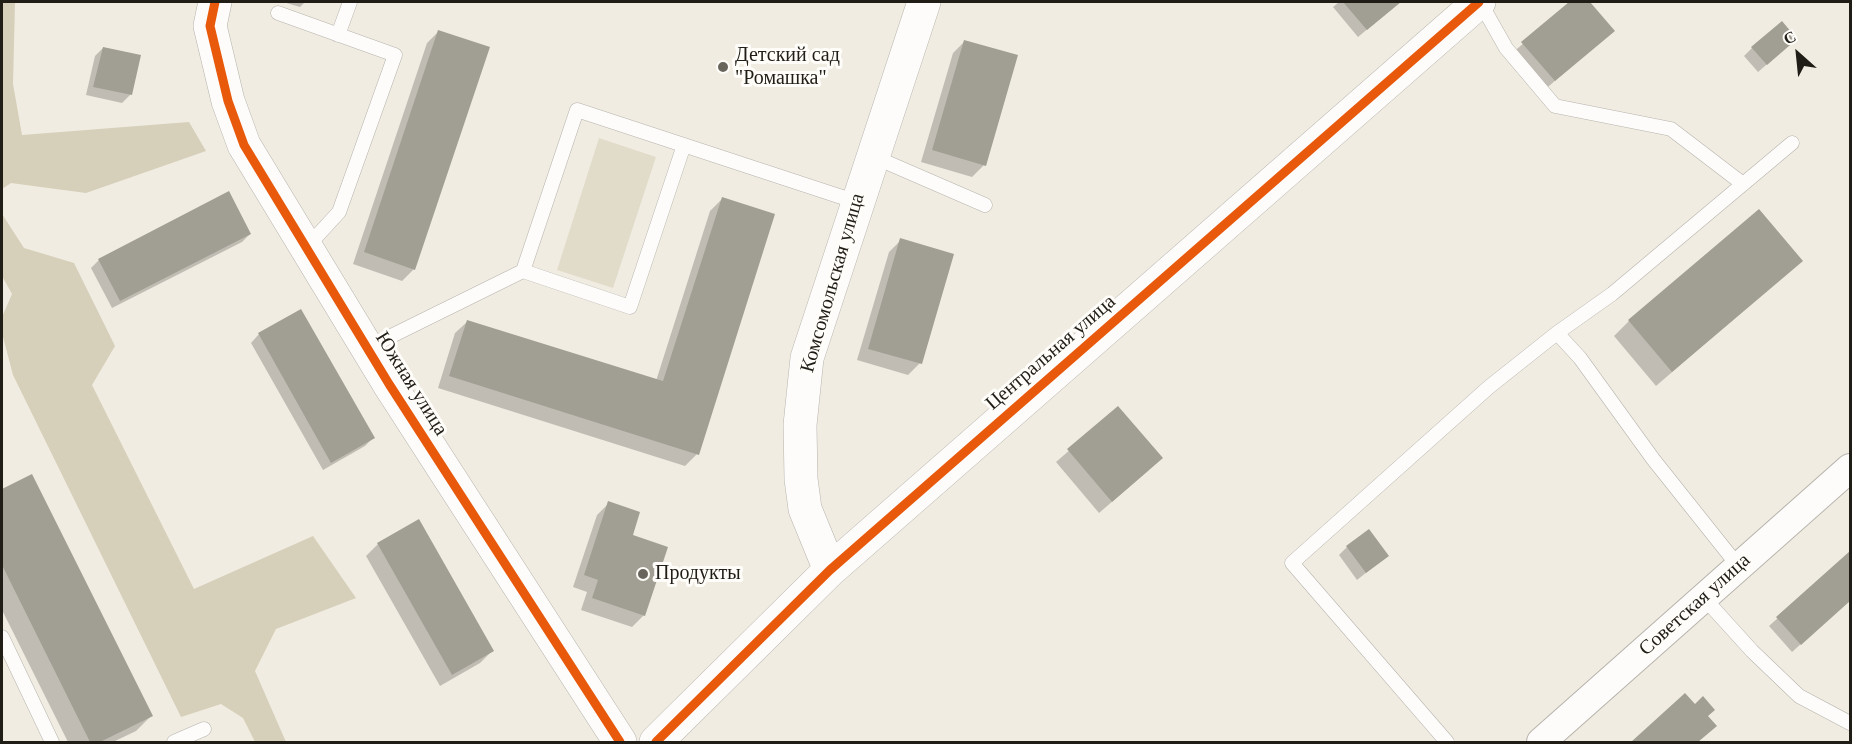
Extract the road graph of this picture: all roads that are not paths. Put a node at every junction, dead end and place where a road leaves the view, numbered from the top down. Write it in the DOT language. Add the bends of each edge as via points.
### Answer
graph roads {
  1 [pos="350,2"];
  2 [pos="924,2"];
  3 [pos="1480,2"];
  4 [pos="278,13"];
  5 [pos="212,14"];
  6 [pos="338,34"];
  7 [pos="1792,143"];
  8 [pos="684,145"];
  9 [pos="872,156"];
  10 [pos="1743,184"];
  11 [pos="857,202"];
  12 [pos="985,205"];
  13 [pos="305,250"];
  14 [pos="523,271"];
  15 [pos="1557,333"];
  16 [pos="367,348"];
  17 [pos="1851,468"];
  18 [pos="1739,567"];
  19 [pos="831,570"];
  20 [pos="1704,598"];
  21 [pos="2,637"];
  22 [pos="1851,723"];
  23 [pos="204,729"];
  24 [pos="52,742"];
  25 [pos="174,742"];
  26 [pos="620,742"];
  27 [pos="656,742"];
  28 [pos="1447,742"];
  29 [pos="1540,742"];
  1 -- 6 [label="lane"];
  2 -- 9 [label="street, Комсомольская улица"];
  3 -- 10 [label="lane" via="1506,48 1555,106 1671,129"];
  3 -- 19 [label="street, Центральная улица"];
  4 -- 6 [label="lane"];
  5 -- 13 [label="street, Южная улица" via="228,100 244,145"];
  6 -- 13 [label="lane" via="395,55 339,212"];
  7 -- 10 [label="lane"];
  8 -- 11 [label="lane"];
  8 -- 14 [label="lane" via="577,110"];
  8 -- 14 [label="lane" via="630,307"];
  9 -- 11 [label="street, Комсомольская улица"];
  9 -- 12 [label="lane"];
  10 -- 15 [label="lane" via="1612,294"];
  11 -- 19 [label="street, Комсомольская улица" via="807,358 800,425 805,509"];
  13 -- 16 [label="street, Южная улица"];
  14 -- 16 [label="lane"];
  15 -- 18 [label="lane"];
  15 -- 28 [label="lane" via="1489,387 1292,563"];
  16 -- 26 [label="street, Южная улица"];
  17 -- 18 [label="street, Советская улица"];
  18 -- 20 [label="street, Советская улица"];
  19 -- 27 [label="street, Центральная улица"];
  20 -- 22 [label="lane" via="1798,696"];
  20 -- 29 [label="street, Советская улица"];
  21 -- 24 [label="lane"];
  23 -- 25 [label="lane"];
}
